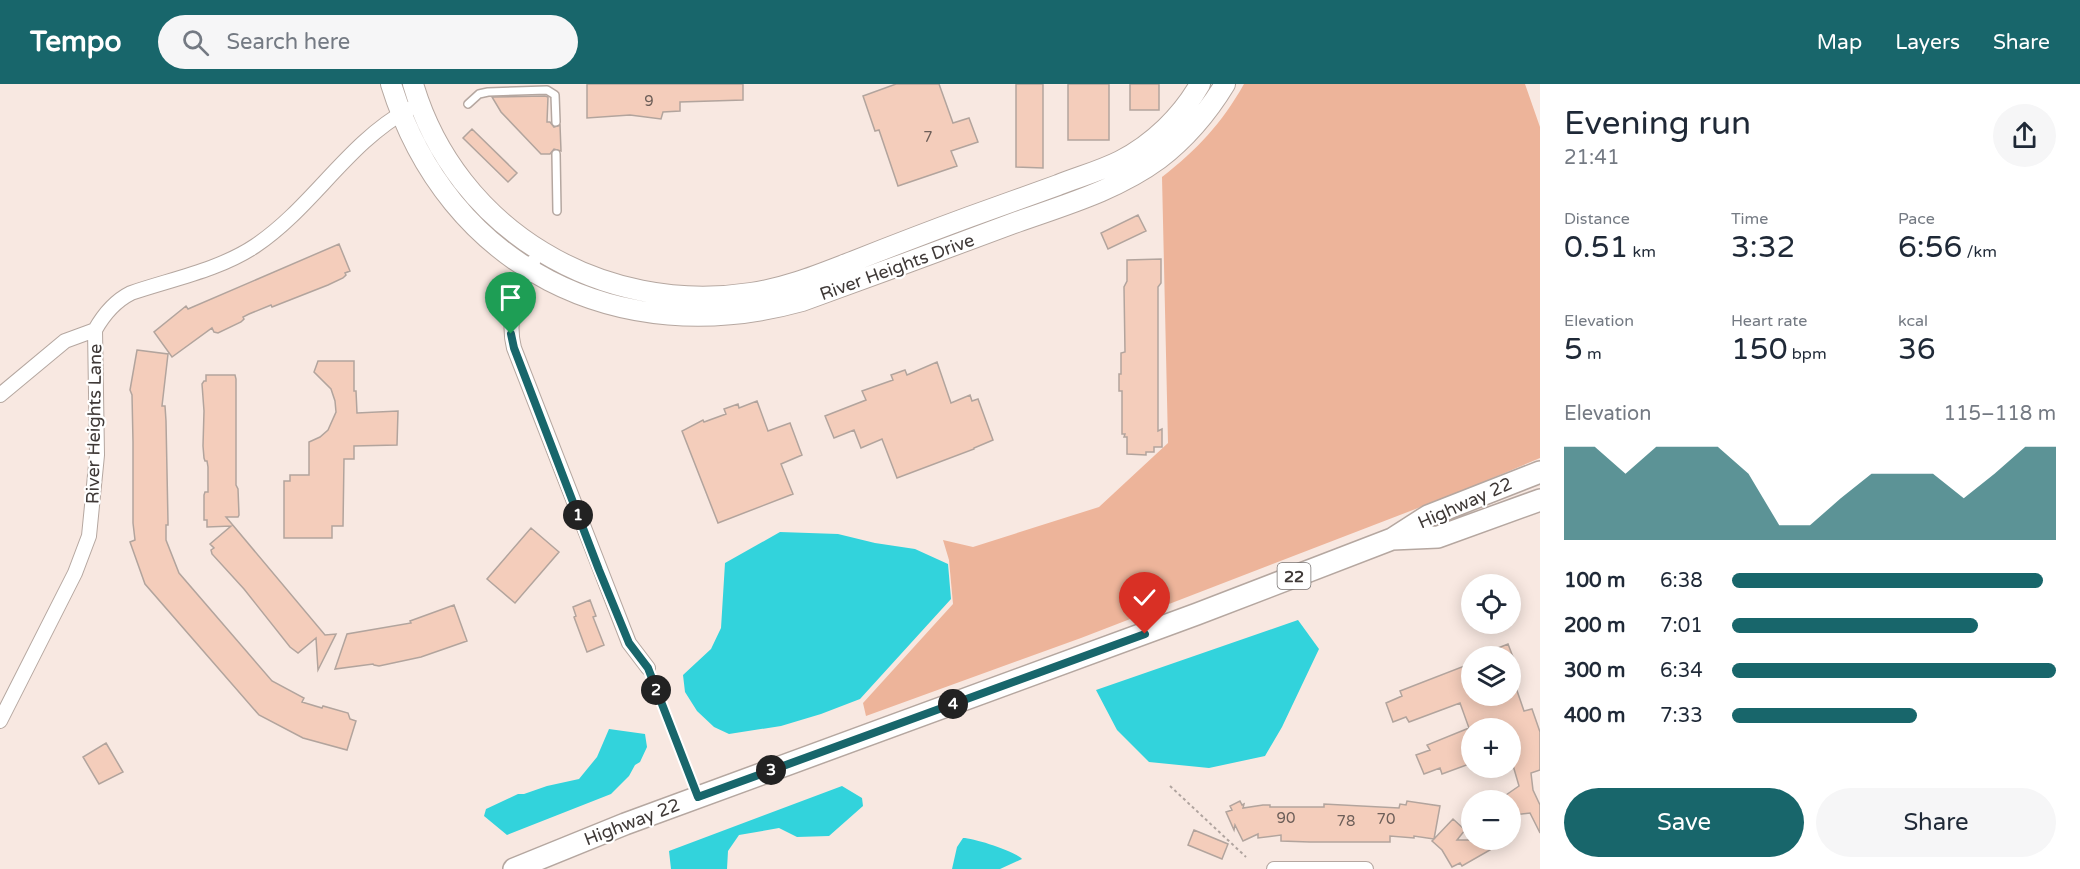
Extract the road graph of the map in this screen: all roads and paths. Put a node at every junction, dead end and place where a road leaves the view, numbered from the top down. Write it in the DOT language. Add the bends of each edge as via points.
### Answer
graph roads {
  1 [pos="391,84"];
  2 [pos="413,84"];
  3 [pos="1200,84"];
  4 [pos="1225,84"];
  5 [pos="419,104"];
  6 [pos="468,104"];
  7 [pos="400,114"];
  8 [pos="556,122"];
  9 [pos="556,154"];
  10 [pos="1135,163"];
  11 [pos="1059,184"];
  12 [pos="1069,203"];
  13 [pos="557,211"];
  14 [pos="938,228"];
  15 [pos="948,248"];
  16 [pos="540,251"];
  17 [pos="529,270"];
  18 [pos="752,293"];
  19 [pos="758,312"];
  20 [pos="95,330"];
  21 [pos="0,395"];
  22 [pos="1540,472"];
  23 [pos="1540,500"];
  24 [pos="1392,538"];
  25 [pos="648,668"];
  26 [pos="0,721"];
  27 [pos="1170,786"];
  28 [pos="698,797"];
  29 [pos="1246,857"];
  30 [pos="514,869"];
  31 [pos="1274,869"];
  32 [pos="1335,869"];
  33 [pos="1366,869"];
  1 -- 7 [label="street, River Heights Drive"];
  2 -- 5 [label="street, River Heights Drive"];
  3 -- 10 [label="street, River Heights Drive" via="1178,116"];
  4 -- 10 [label="street, River Heights Drive" via="1186,135 1159,159"];
  5 -- 7 [label="street, River Heights Lane"];
  5 -- 16 [label="street, River Heights Drive" via="460,180 500,221"];
  6 -- 8 [label="lane" via="488,92 547,90 555,95"];
  7 -- 17 [label="street, River Heights Drive" via="451,200 481,233"];
  7 -- 20 [label="street, River Heights Lane" via="371,134 278,228 256,245 234,258 118,300"];
  9 -- 13 [label="lane"];
  10 -- 11 [label="street, River Heights Drive" via="1106,167"];
  10 -- 12 [label="street, River Heights Drive" via="1117,184"];
  11 -- 12 [label="street"];
  11 -- 14 [label="street, River Heights Drive"];
  12 -- 15 [label="street, River Heights Drive"];
  14 -- 15 [label="street"];
  14 -- 18 [label="street, River Heights Drive" via="800,282"];
  15 -- 19 [label="street, River Heights Drive" via="802,301"];
  16 -- 17 [label="street"];
  16 -- 18 [label="street, River Heights Drive" via="593,277 645,292 694,297"];
  17 -- 19 [label="street, River Heights Drive" via="591,298 636,310 704,317"];
  17 -- 25 [label="street" via="511,314 514,348 629,643"];
  18 -- 19 [label="street"];
  20 -- 21 [label="street" via="65,341"];
  20 -- 26 [label="street, River Heights Lane" via="97,455 89,536 75,573"];
  22 -- 24 [label="main road, Highway 22 / 22" via="1428,516"];
  23 -- 24 [label="main road, Highway 22 / 22" via="1438,537"];
  24 -- 28 [label="main road, Highway 22 / 22" via="1093,653"];
  25 -- 28 [label="lane"];
  27 -- 29 [label="path"];
  28 -- 30 [label="main road, Highway 22 / 22"];
  31 -- 32 [label="street"];
  32 -- 33 [label="street"];
}
